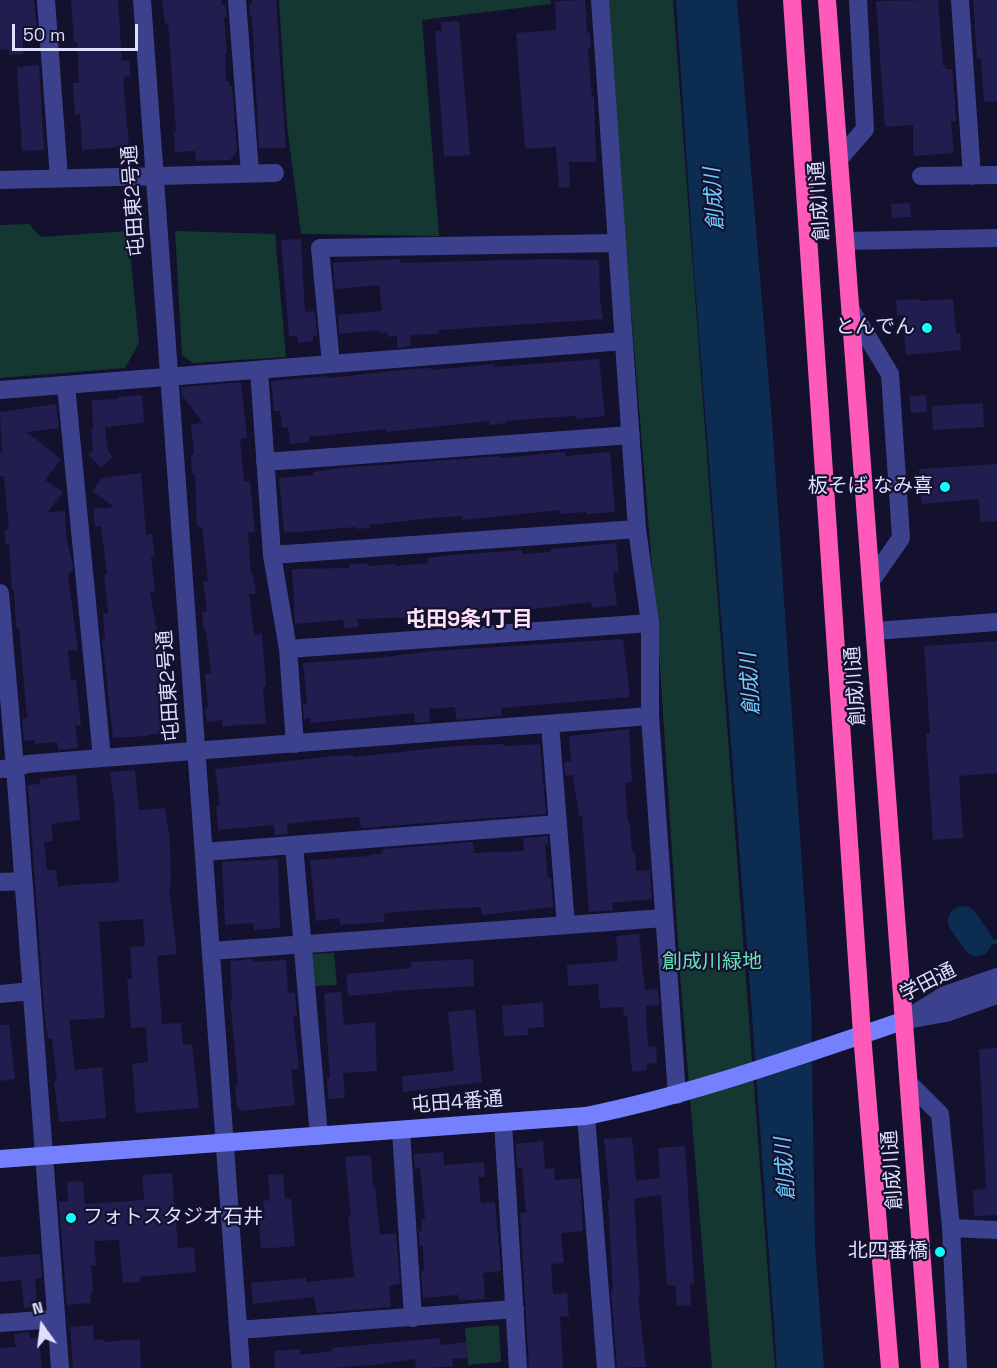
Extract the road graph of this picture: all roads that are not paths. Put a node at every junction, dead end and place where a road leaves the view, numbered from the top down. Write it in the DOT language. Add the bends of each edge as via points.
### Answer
graph roads {
  1 [pos="46,0"];
  2 [pos="142,0"];
  3 [pos="237,0"];
  4 [pos="600,0"];
  5 [pos="792,0"];
  6 [pos="827,0"];
  7 [pos="858,0"];
  8 [pos="960,0"];
  9 [pos="839,159"];
  10 [pos="250,173"];
  11 [pos="275,173"];
  12 [pos="155,175"];
  13 [pos="997,175"];
  14 [pos="921,176"];
  15 [pos="972,176"];
  16 [pos="59,178"];
  17 [pos="0,180"];
  18 [pos="845,241"];
  19 [pos="617,243"];
  20 [pos="997,243"];
  21 [pos="851,310"];
  22 [pos="624,341"];
  23 [pos="331,364"];
  24 [pos="259,369"];
  25 [pos="170,376"];
  26 [pos="66,385"];
  27 [pos="0,390"];
  28 [pos="631,435"];
  29 [pos="265,462"];
  30 [pos="637,529"];
  31 [pos="272,555"];
  32 [pos="871,581"];
  33 [pos="0,593"];
  34 [pos="997,622"];
  35 [pos="650,623"];
  36 [pos="875,631"];
  37 [pos="288,649"];
  38 [pos="650,716"];
  39 [pos="550,724"];
  40 [pos="295,744"];
  41 [pos="196,751"];
  42 [pos="102,758"];
  43 [pos="7,768"];
  44 [pos="558,824"];
  45 [pos="294,845"];
  46 [pos="204,852"];
  47 [pos="23,881"];
  48 [pos="0,882"];
  49 [pos="664,918"];
  50 [pos="566,925"];
  51 [pos="302,944"];
  52 [pos="211,951"];
  53 [pos="997,977"];
  54 [pos="32,991"];
  55 [pos="0,994"];
  56 [pos="997,995"];
  57 [pos="903,1021"];
  58 [pos="862,1034"];
  59 [pos="909,1083"];
  60 [pos="676,1095"];
  61 [pos="586,1116"];
  62 [pos="503,1123"];
  63 [pos="400,1130"];
  64 [pos="319,1136"];
  65 [pos="225,1143"];
  66 [pos="44,1155"];
  67 [pos="0,1159"];
  68 [pos="951,1228"];
  69 [pos="997,1230"];
  70 [pos="514,1310"];
  71 [pos="413,1318"];
  72 [pos="56,1319"];
  73 [pos="0,1323"];
  74 [pos="238,1330"];
  75 [pos="60,1368"];
  76 [pos="241,1368"];
  77 [pos="518,1368"];
  78 [pos="606,1368"];
  79 [pos="890,1368"];
  80 [pos="930,1368"];
  81 [pos="958,1368"];
  1 -- 16 [label="street"];
  2 -- 12 [label="street, 屯田東2号通"];
  3 -- 10 [label="street"];
  4 -- 19 [label="street"];
  5 -- 58 [label="highway, 創成川通"];
  6 -- 9 [label="highway, 創成川通"];
  7 -- 9 [label="street" via="865,129"];
  8 -- 15 [label="street"];
  9 -- 18 [label="highway, 創成川通"];
  10 -- 11 [label="street"];
  10 -- 12 [label="street"];
  12 -- 16 [label="street"];
  12 -- 25 [label="street, 屯田東2号通"];
  13 -- 15 [label="street"];
  14 -- 15 [label="street"];
  16 -- 17 [label="street"];
  18 -- 20 [label="street"];
  18 -- 21 [label="highway, 創成川通"];
  19 -- 22 [label="street"];
  19 -- 23 [label="street" via="320,248"];
  21 -- 32 [label="highway, 創成川通"];
  21 -- 32 [label="street" via="890,374 891,386 901,538"];
  22 -- 23 [label="street"];
  22 -- 28 [label="street"];
  23 -- 24 [label="street"];
  24 -- 25 [label="street"];
  24 -- 29 [label="street"];
  25 -- 26 [label="street"];
  25 -- 41 [label="street, 屯田東2号通"];
  26 -- 27 [label="street"];
  26 -- 42 [label="street"];
  28 -- 29 [label="street"];
  28 -- 30 [label="street"];
  29 -- 31 [label="street"];
  30 -- 31 [label="street"];
  30 -- 35 [label="street"];
  31 -- 37 [label="street"];
  32 -- 36 [label="highway, 創成川通"];
  33 -- 43 [label="street"];
  34 -- 36 [label="street"];
  35 -- 37 [label="street"];
  35 -- 38 [label="street"];
  36 -- 57 [label="highway, 創成川通"];
  37 -- 40 [label="street"];
  38 -- 39 [label="street"];
  38 -- 49 [label="street"];
  39 -- 40 [label="street"];
  39 -- 44 [label="street"];
  40 -- 41 [label="street"];
  41 -- 42 [label="street"];
  41 -- 46 [label="street, 屯田東2号通"];
  42 -- 43 [label="street"];
  43 -- 47 [label="street"];
  44 -- 45 [label="street"];
  44 -- 50 [label="street"];
  45 -- 46 [label="street"];
  45 -- 51 [label="street"];
  46 -- 52 [label="street, 屯田東2号通"];
  47 -- 48 [label="street"];
  47 -- 54 [label="street"];
  49 -- 50 [label="street"];
  49 -- 60 [label="street"];
  50 -- 51 [label="street"];
  51 -- 52 [label="street"];
  51 -- 64 [label="street"];
  52 -- 65 [label="street, 屯田東2号通"];
  53 -- 57 [label="street, 学田通" via="945,994"];
  54 -- 55 [label="street"];
  54 -- 66 [label="street"];
  56 -- 57 [label="street, 学田通" via="946,1013"];
  57 -- 58 [label="street, 屯田4番通"];
  57 -- 59 [label="highway, 創成川通"];
  58 -- 60 [label="street, 屯田4番通"];
  58 -- 79 [label="highway, 創成川通"];
  59 -- 68 [label="street" via="940,1114"];
  59 -- 80 [label="highway, 創成川通"];
  60 -- 61 [label="street, 屯田4番通"];
  61 -- 62 [label="street, 屯田4番通"];
  61 -- 78 [label="street"];
  62 -- 63 [label="street, 屯田4番通"];
  62 -- 70 [label="street"];
  63 -- 64 [label="street, 屯田4番通"];
  63 -- 71 [label="street"];
  64 -- 65 [label="street, 屯田4番通"];
  65 -- 66 [label="street, 屯田4番通"];
  65 -- 74 [label="street, 屯田東2号通"];
  66 -- 67 [label="street, 屯田4番通"];
  66 -- 72 [label="street"];
  68 -- 69 [label="street"];
  68 -- 81 [label="street"];
  70 -- 71 [label="street"];
  70 -- 77 [label="street"];
  71 -- 74 [label="street"];
  72 -- 73 [label="street"];
  72 -- 75 [label="street"];
  74 -- 76 [label="street, 屯田東2号通"];
}
